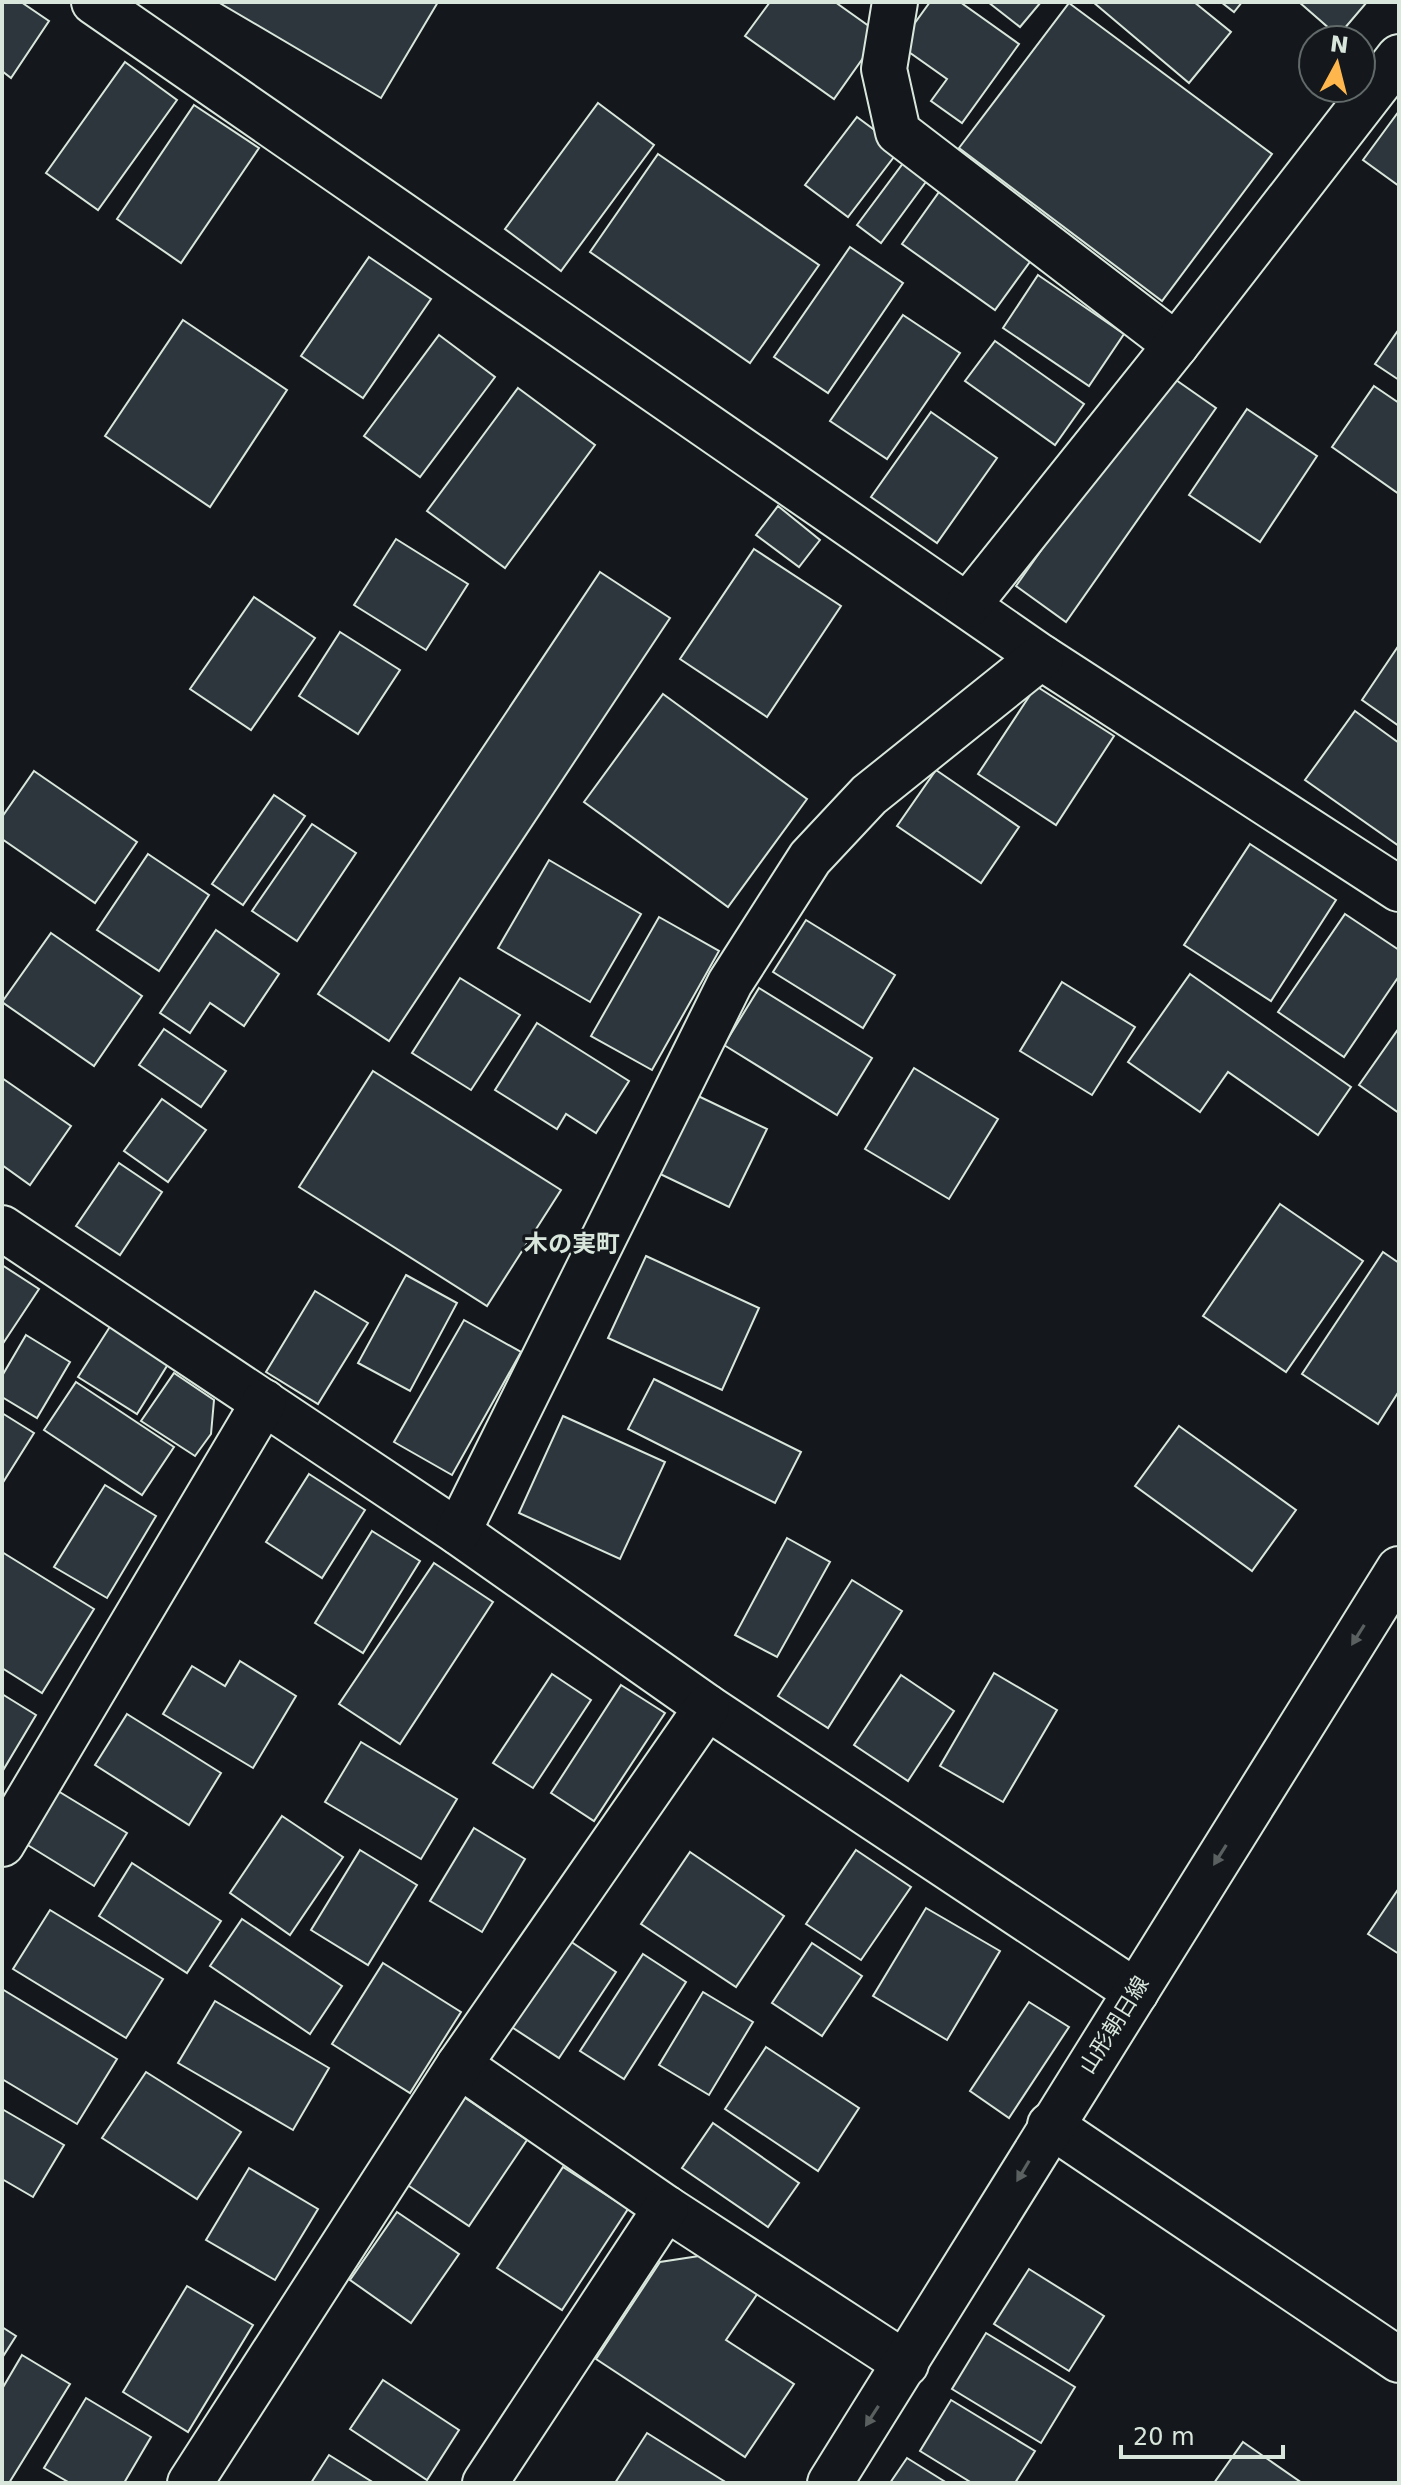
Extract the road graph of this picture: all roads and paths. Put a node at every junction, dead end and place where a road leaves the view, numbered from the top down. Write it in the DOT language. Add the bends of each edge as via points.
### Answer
graph roads {
  1 [pos="94,2"];
  2 [pos="895,2"];
  3 [pos="1399,57"];
  4 [pos="1176,345"];
  5 [pos="968,605"];
  6 [pos="1041,657"];
  7 [pos="1399,889"];
  8 [pos="2,1228"];
  9 [pos="264,1402"];
  10 [pos="458,1532"];
  11 [pos="1399,1569"];
  12 [pos="707,1707"];
  13 [pos="2,1844"];
  14 [pos="1136,1992"];
  15 [pos="459,2065"];
  16 [pos="1050,2125"];
  17 [pos="666,2208"];
  18 [pos="1399,2360"];
  19 [pos="906,2364"];
  20 [pos="190,2483"];
  21 [pos="485,2483"];
  22 [pos="830,2483"];
  1 -- 5 [label="street"];
  2 -- 4 [label="street" via="884,69 898,132"];
  3 -- 4 [label="street"];
  4 -- 5 [label="street"];
  5 -- 6 [label="street"];
  6 -- 7 [label="street"];
  6 -- 10 [label="street" via="869,795 810,858 730,983"];
  8 -- 9 [label="street"];
  9 -- 10 [label="street"];
  9 -- 13 [label="street"];
  10 -- 12 [label="street"];
  11 -- 14 [label="street, 山形朝日線, one-way"];
  12 -- 14 [label="street"];
  12 -- 15 [label="street"];
  14 -- 16 [label="street, 山形朝日線"];
  15 -- 17 [label="street"];
  15 -- 20 [label="street"];
  16 -- 18 [label="street"];
  16 -- 19 [label="street, 山形朝日線, one-way"];
  17 -- 19 [label="street"];
  17 -- 21 [label="street"];
  19 -- 22 [label="street, 山形朝日線, one-way"];
}
